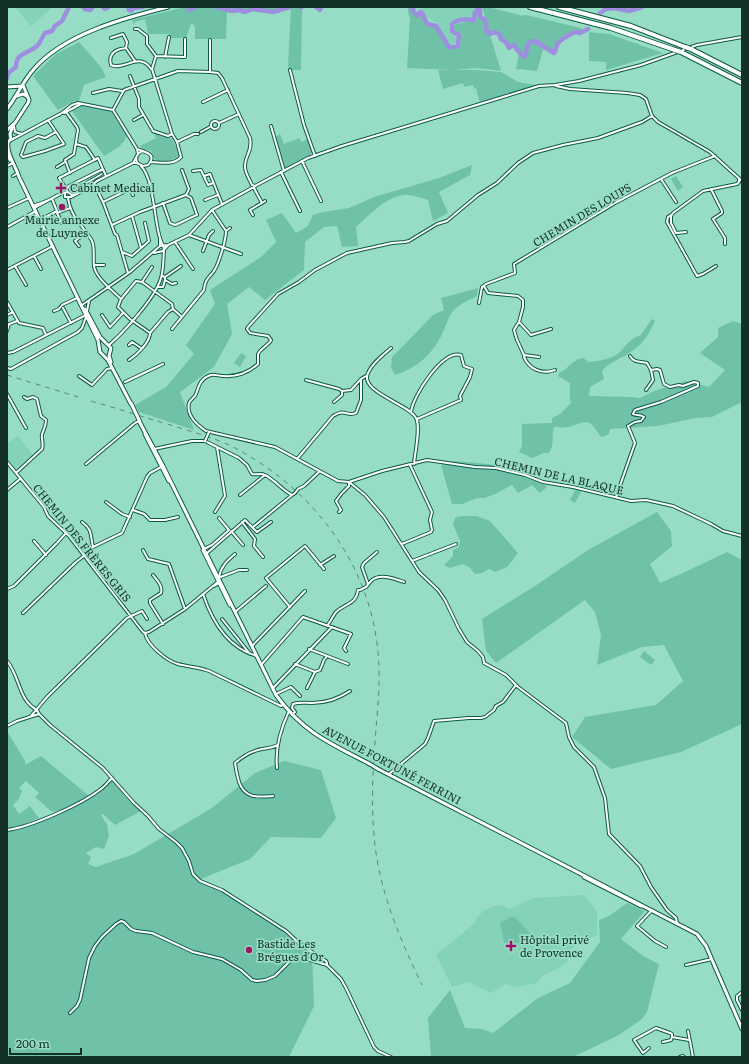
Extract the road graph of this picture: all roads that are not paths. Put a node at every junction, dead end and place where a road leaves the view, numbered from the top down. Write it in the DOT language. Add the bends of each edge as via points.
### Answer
graph roads {
  1 [pos="168,7"];
  2 [pos="530,7"];
  3 [pos="560,7"];
  4 [pos="135,29"];
  5 [pos="169,37"];
  6 [pos="742,37"];
  7 [pos="111,38"];
  8 [pos="185,39"];
  9 [pos="210,40"];
  10 [pos="126,48"];
  11 [pos="156,56"];
  12 [pos="165,57"];
  13 [pos="135,61"];
  14 [pos="152,70"];
  15 [pos="290,70"];
  16 [pos="210,72"];
  17 [pos="742,75"];
  18 [pos="130,76"];
  19 [pos="155,79"];
  20 [pos="742,83"];
  21 [pos="562,84"];
  22 [pos="22,85"];
  23 [pos="555,85"];
  24 [pos="9,86"];
  25 [pos="134,86"];
  26 [pos="562,87"];
  27 [pos="228,90"];
  28 [pos="122,91"];
  29 [pos="93,94"];
  30 [pos="16,96"];
  31 [pos="28,97"];
  32 [pos="203,102"];
  33 [pos="83,104"];
  34 [pos="7,110"];
  35 [pos="113,110"];
  36 [pos="66,112"];
  37 [pos="60,114"];
  38 [pos="239,114"];
  39 [pos="143,115"];
  40 [pos="652,116"];
  41 [pos="48,120"];
  42 [pos="134,120"];
  43 [pos="219,123"];
  44 [pos="14,124"];
  45 [pos="271,126"];
  46 [pos="211,127"];
  47 [pos="9,132"];
  48 [pos="56,132"];
  49 [pos="23,134"];
  50 [pos="172,134"];
  51 [pos="19,136"];
  52 [pos="8,142"];
  53 [pos="177,142"];
  54 [pos="76,144"];
  55 [pos="137,149"];
  56 [pos="143,151"];
  57 [pos="7,153"];
  58 [pos="138,154"];
  59 [pos="315,156"];
  60 [pos="715,156"];
  61 [pos="136,158"];
  62 [pos="151,158"];
  63 [pos="95,160"];
  64 [pos="302,161"];
  65 [pos="65,162"];
  66 [pos="150,162"];
  67 [pos="156,162"];
  68 [pos="13,163"];
  69 [pos="133,163"];
  70 [pos="137,163"];
  71 [pos="7,166"];
  72 [pos="140,166"];
  73 [pos="147,166"];
  74 [pos="57,167"];
  75 [pos="103,169"];
  76 [pos="182,170"];
  77 [pos="145,171"];
  78 [pos="193,171"];
  79 [pos="70,172"];
  80 [pos="283,172"];
  81 [pos="102,174"];
  82 [pos="18,175"];
  83 [pos="13,176"];
  84 [pos="106,176"];
  85 [pos="204,176"];
  86 [pos="661,179"];
  87 [pos="739,179"];
  88 [pos="742,181"];
  89 [pos="94,184"];
  90 [pos="213,184"];
  91 [pos="253,187"];
  92 [pos="66,188"];
  93 [pos="711,189"];
  94 [pos="74,190"];
  95 [pos="67,195"];
  96 [pos="133,195"];
  97 [pos="186,195"];
  98 [pos="218,195"];
  99 [pos="73,196"];
  100 [pos="29,198"];
  101 [pos="51,199"];
  102 [pos="205,200"];
  103 [pos="265,201"];
  104 [pos="321,201"];
  105 [pos="103,202"];
  106 [pos="676,202"];
  107 [pos="262,203"];
  108 [pos="163,204"];
  109 [pos="222,204"];
  110 [pos="154,207"];
  111 [pos="7,208"];
  112 [pos="34,208"];
  113 [pos="70,208"];
  114 [pos="212,210"];
  115 [pos="300,211"];
  116 [pos="57,212"];
  117 [pos="253,215"];
  118 [pos="672,215"];
  119 [pos="132,216"];
  120 [pos="74,218"];
  121 [pos="40,220"];
  122 [pos="145,223"];
  123 [pos="112,225"];
  124 [pos="7,227"];
  125 [pos="230,228"];
  126 [pos="213,231"];
  127 [pos="226,231"];
  128 [pos="686,232"];
  129 [pos="86,233"];
  130 [pos="189,235"];
  131 [pos="175,242"];
  132 [pos="206,242"];
  133 [pos="725,244"];
  134 [pos="168,245"];
  135 [pos="53,246"];
  136 [pos="78,246"];
  137 [pos="160,247"];
  138 [pos="141,248"];
  139 [pos="222,248"];
  140 [pos="164,250"];
  141 [pos="160,251"];
  142 [pos="203,251"];
  143 [pos="122,252"];
  144 [pos="153,253"];
  145 [pos="241,254"];
  146 [pos="34,256"];
  147 [pos="163,257"];
  148 [pos="94,265"];
  149 [pos="16,266"];
  150 [pos="104,266"];
  151 [pos="181,266"];
  152 [pos="716,266"];
  153 [pos="152,267"];
  154 [pos="41,269"];
  155 [pos="193,269"];
  156 [pos="7,270"];
  157 [pos="128,273"];
  158 [pos="162,276"];
  159 [pos="165,279"];
  160 [pos="142,282"];
  161 [pos="176,283"];
  162 [pos="26,285"];
  163 [pos="484,286"];
  164 [pos="108,287"];
  165 [pos="158,287"];
  166 [pos="155,291"];
  167 [pos="78,298"];
  168 [pos="121,299"];
  169 [pos="90,300"];
  170 [pos="7,302"];
  171 [pos="479,303"];
  172 [pos="82,304"];
  173 [pos="63,308"];
  174 [pos="172,309"];
  175 [pos="54,311"];
  176 [pos="87,311"];
  177 [pos="13,312"];
  178 [pos="123,313"];
  179 [pos="7,315"];
  180 [pos="86,315"];
  181 [pos="102,315"];
  182 [pos="182,317"];
  183 [pos="133,320"];
  184 [pos="17,321"];
  185 [pos="519,322"];
  186 [pos="71,323"];
  187 [pos="8,325"];
  188 [pos="172,329"];
  189 [pos="551,329"];
  190 [pos="7,331"];
  191 [pos="150,333"];
  192 [pos="46,335"];
  193 [pos="117,339"];
  194 [pos="108,344"];
  195 [pos="129,345"];
  196 [pos="100,347"];
  197 [pos="141,348"];
  198 [pos="391,348"];
  199 [pos="111,351"];
  200 [pos="7,353"];
  201 [pos="525,355"];
  202 [pos="104,356"];
  203 [pos="630,356"];
  204 [pos="539,358"];
  205 [pos="129,360"];
  206 [pos="163,364"];
  207 [pos="7,368"];
  208 [pos="112,368"];
  209 [pos="554,370"];
  210 [pos="651,370"];
  211 [pos="78,376"];
  212 [pos="366,376"];
  213 [pos="360,379"];
  214 [pos="306,380"];
  215 [pos="125,382"];
  216 [pos="646,390"];
  217 [pos="342,391"];
  218 [pos="7,394"];
  219 [pos="24,397"];
  220 [pos="334,402"];
  221 [pos="131,404"];
  222 [pos="411,412"];
  223 [pos="417,419"];
  224 [pos="139,421"];
  225 [pos="26,428"];
  226 [pos="209,432"];
  227 [pos="205,441"];
  228 [pos="217,447"];
  229 [pos="154,449"];
  230 [pos="297,459"];
  231 [pos="7,462"];
  232 [pos="86,464"];
  233 [pos="414,464"];
  234 [pos="410,465"];
  235 [pos="162,466"];
  236 [pos="320,472"];
  237 [pos="16,473"];
  238 [pos="265,475"];
  239 [pos="20,479"];
  240 [pos="349,482"];
  241 [pos="7,490"];
  242 [pos="240,495"];
  243 [pos="292,495"];
  244 [pos="616,497"];
  245 [pos="106,502"];
  246 [pos="133,510"];
  247 [pos="214,512"];
  248 [pos="339,512"];
  249 [pos="130,517"];
  250 [pos="178,517"];
  251 [pos="219,518"];
  252 [pos="82,522"];
  253 [pos="242,522"];
  254 [pos="271,522"];
  255 [pos="252,527"];
  256 [pos="231,531"];
  257 [pos="66,533"];
  258 [pos="742,536"];
  259 [pos="34,541"];
  260 [pos="402,544"];
  261 [pos="456,544"];
  262 [pos="243,545"];
  263 [pos="93,546"];
  264 [pos="204,549"];
  265 [pos="143,550"];
  266 [pos="377,552"];
  267 [pos="206,554"];
  268 [pos="235,554"];
  269 [pos="46,555"];
  270 [pos="84,555"];
  271 [pos="263,556"];
  272 [pos="334,556"];
  273 [pos="412,561"];
  274 [pos="320,565"];
  275 [pos="324,569"];
  276 [pos="247,570"];
  277 [pos="154,576"];
  278 [pos="219,580"];
  279 [pos="404,582"];
  280 [pos="368,584"];
  281 [pos="266,586"];
  282 [pos="7,589"];
  283 [pos="305,591"];
  284 [pos="203,594"];
  285 [pos="290,607"];
  286 [pos="185,609"];
  287 [pos="235,612"];
  288 [pos="23,613"];
  289 [pos="132,617"];
  290 [pos="147,619"];
  291 [pos="222,619"];
  292 [pos="163,624"];
  293 [pos="327,626"];
  294 [pos="331,628"];
  295 [pos="146,633"];
  296 [pos="252,646"];
  297 [pos="309,649"];
  298 [pos="346,651"];
  299 [pos="251,655"];
  300 [pos="257,656"];
  301 [pos="327,656"];
  302 [pos="7,661"];
  303 [pos="295,664"];
  304 [pos="348,664"];
  305 [pos="261,665"];
  306 [pos="315,672"];
  307 [pos="516,685"];
  308 [pos="273,688"];
  309 [pos="307,688"];
  310 [pos="350,691"];
  311 [pos="276,694"];
  312 [pos="300,696"];
  313 [pos="283,704"];
  314 [pos="37,710"];
  315 [pos="289,711"];
  316 [pos="39,714"];
  317 [pos="292,715"];
  318 [pos="31,716"];
  319 [pos="7,726"];
  320 [pos="278,745"];
  321 [pos="276,768"];
  322 [pos="389,774"];
  323 [pos="112,778"];
  324 [pos="274,796"];
  325 [pos="7,830"];
  326 [pos="652,910"];
  327 [pos="677,923"];
  328 [pos="666,947"];
  329 [pos="712,959"];
  330 [pos="327,965"];
  331 [pos="686,965"];
  332 [pos="742,992"];
  333 [pos="737,1000"];
  334 [pos="731,1003"];
  335 [pos="742,1010"];
  336 [pos="70,1013"];
  337 [pos="742,1030"];
  338 [pos="688,1031"];
  339 [pos="672,1037"];
  340 [pos="690,1040"];
  341 [pos="663,1042"];
  342 [pos="649,1048"];
  343 [pos="391,1057"];
  344 [pos="680,1057"];
  345 [pos="684,1057"];
  346 [pos="693,1057"];
  1 -- 22 [label="main road" via="87,34 55,52 36,68"];
  2 -- 20 [label="highway, bridge" via="642,37 681,52"];
  3 -- 17 [label="highway, bridge" via="644,31 691,49"];
  4 -- 11 [label="street" via="147,36 147,44"];
  5 -- 12 [label="street"];
  6 -- 21 [label="street" via="697,45 641,65"];
  7 -- 10 [label="street" via="122,34 127,42"];
  8 -- 12 [label="street" via="184,57"];
  9 -- 16 [label="street"];
  10 -- 13 [label="street"];
  10 -- 13 [label="street" via="111,54 111,65 115,67"];
  11 -- 12 [label="street"];
  11 -- 14 [label="street"];
  13 -- 14 [label="street" via="146,62"];
  14 -- 19 [label="street"];
  15 -- 59 [label="street"];
  16 -- 19 [label="street" via="178,71"];
  16 -- 27 [label="street" via="220,74"];
  18 -- 25 [label="street"];
  19 -- 25 [label="street"];
  19 -- 50 [label="street"];
  21 -- 23 [label="street"];
  21 -- 26 [label="street"];
  22 -- 24 [label="main road"];
  22 -- 30 [label="main road"];
  22 -- 31 [label="main road"];
  23 -- 26 [label="street"];
  23 -- 59 [label="street" via="539,86"];
  24 -- 30 [label="main road"];
  25 -- 28 [label="street"];
  25 -- 39 [label="street"];
  26 -- 40 [label="street" via="640,95 646,99"];
  27 -- 32 [label="street"];
  27 -- 38 [label="street"];
  28 -- 29 [label="street" via="109,89"];
  28 -- 35 [label="street"];
  30 -- 31 [label="main road" via="22,94"];
  30 -- 34 [label="main road"];
  31 -- 44 [label="main road" via="28,102"];
  33 -- 35 [label="street"];
  33 -- 36 [label="street"];
  33 -- 37 [label="street" via="76,104"];
  35 -- 55 [label="street"];
  36 -- 37 [label="street"];
  36 -- 54 [label="street" via="78,130"];
  37 -- 41 [label="street"];
  38 -- 43 [label="street"];
  38 -- 91 [label="street" via="252,146 245,168"];
  39 -- 42 [label="street"];
  39 -- 50 [label="street" via="153,131 168,136"];
  40 -- 60 [label="street"];
  40 -- 226 [label="street" via="598,138 533,153 447,221 405,242 392,242 347,253 278,294 247,329 250,333 268,336 271,340 258,354 258,364 246,373 213,375 202,380 195,397 188,405 196,425"];
  41 -- 48 [label="street"];
  41 -- 49 [label="street"];
  43 -- 46 [label="street" via="213,121"];
  43 -- 46 [label="street" via="216,129"];
  44 -- 47 [label="main road"];
  44 -- 49 [label="street" via="15,132"];
  45 -- 80 [label="street"];
  46 -- 53 [label="street"];
  47 -- 51 [label="street"];
  47 -- 52 [label="main road"];
  48 -- 48 [label="street" via="64,144 23,157 21,155 26,142 38,136 45,138"];
  49 -- 51 [label="street"];
  50 -- 53 [label="street"];
  51 -- 52 [label="street"];
  52 -- 68 [label="main road"];
  53 -- 67 [label="street" via="182,156 180,159 167,163"];
  54 -- 63 [label="street" via="86,146"];
  54 -- 65 [label="street" via="74,154"];
  55 -- 56 [label="street"];
  55 -- 58 [label="street"];
  56 -- 58 [label="street"];
  56 -- 62 [label="street"];
  57 -- 68 [label="main road"];
  58 -- 61 [label="street"];
  59 -- 64 [label="street"];
  60 -- 86 [label="street, CHEMIN DES LOUPS"];
  60 -- 87 [label="street"];
  61 -- 69 [label="street"];
  61 -- 70 [label="street"];
  62 -- 66 [label="street"];
  62 -- 67 [label="street"];
  63 -- 75 [label="street" via="98,158"];
  63 -- 79 [label="street"];
  64 -- 80 [label="street"];
  64 -- 104 [label="street"];
  65 -- 74 [label="street"];
  65 -- 79 [label="street"];
  66 -- 67 [label="street"];
  66 -- 73 [label="street"];
  68 -- 71 [label="street"];
  68 -- 82 [label="main road"];
  69 -- 70 [label="street"];
  69 -- 84 [label="street"];
  70 -- 72 [label="street"];
  72 -- 73 [label="street"];
  72 -- 77 [label="street"];
  73 -- 77 [label="street"];
  75 -- 84 [label="street"];
  75 -- 92 [label="street"];
  76 -- 97 [label="street" via="188,189"];
  77 -- 110 [label="street"];
  78 -- 85 [label="street" via="201,170"];
  79 -- 92 [label="street" via="59,178"];
  80 -- 91 [label="street"];
  80 -- 115 [label="street"];
  81 -- 94 [label="street"];
  82 -- 83 [label="street"];
  82 -- 100 [label="main road"];
  84 -- 89 [label="street"];
  85 -- 90 [label="street" via="208,185"];
  85 -- 90 [label="street" via="210,174"];
  86 -- 106 [label="street"];
  86 -- 163 [label="street, CHEMIN DES LOUPS" via="615,203 514,264 515,273"];
  87 -- 88 [label="street"];
  87 -- 93 [label="street" via="737,184"];
  89 -- 99 [label="street"];
  89 -- 105 [label="street"];
  90 -- 98 [label="street"];
  91 -- 107 [label="street"];
  91 -- 109 [label="street"];
  92 -- 94 [label="street"];
  92 -- 95 [label="street"];
  93 -- 118 [label="street" via="703,191"];
  93 -- 133 [label="street" via="722,211 713,219 725,238"];
  94 -- 99 [label="street"];
  95 -- 99 [label="street"];
  95 -- 101 [label="street" via="62,192"];
  95 -- 113 [label="street"];
  96 -- 105 [label="street" via="130,189"];
  97 -- 108 [label="street"];
  97 -- 108 [label="street" via="191,198 197,215 184,222 175,225 170,223"];
  98 -- 102 [label="street"];
  98 -- 109 [label="street"];
  100 -- 111 [label="street"];
  100 -- 112 [label="main road"];
  101 -- 112 [label="street"];
  101 -- 116 [label="street"];
  103 -- 107 [label="street"];
  105 -- 123 [label="street"];
  107 -- 117 [label="street" via="250,210"];
  108 -- 110 [label="street"];
  109 -- 114 [label="street"];
  110 -- 119 [label="street"];
  110 -- 137 [label="street"];
  112 -- 121 [label="main road"];
  112 -- 124 [label="street"];
  113 -- 116 [label="street"];
  113 -- 120 [label="street"];
  114 -- 127 [label="street"];
  114 -- 130 [label="street"];
  116 -- 120 [label="street" via="62,222"];
  116 -- 121 [label="street"];
  118 -- 128 [label="street" via="671,223 676,233"];
  118 -- 152 [label="street" via="666,222 697,276"];
  119 -- 123 [label="street"];
  119 -- 138 [label="street"];
  120 -- 129 [label="street"];
  121 -- 135 [label="main road"];
  122 -- 138 [label="street" via="149,241"];
  123 -- 143 [label="street"];
  125 -- 127 [label="street"];
  126 -- 132 [label="street"];
  127 -- 139 [label="street"];
  129 -- 136 [label="street" via="75,241"];
  129 -- 148 [label="street" via="93,243"];
  130 -- 131 [label="street"];
  130 -- 132 [label="street"];
  131 -- 134 [label="street"];
  131 -- 155 [label="street"];
  132 -- 139 [label="street"];
  132 -- 142 [label="street"];
  134 -- 137 [label="street"];
  134 -- 140 [label="street"];
  135 -- 146 [label="street"];
  135 -- 167 [label="main road"];
  137 -- 140 [label="street"];
  137 -- 141 [label="street"];
  137 -- 144 [label="street"];
  138 -- 143 [label="street" via="132,256"];
  139 -- 145 [label="street"];
  139 -- 182 [label="street" via="215,270 205,281 204,290"];
  140 -- 141 [label="street"];
  140 -- 147 [label="street"];
  141 -- 144 [label="street"];
  141 -- 147 [label="street"];
  143 -- 157 [label="street"];
  144 -- 157 [label="street"];
  146 -- 149 [label="street"];
  146 -- 154 [label="street"];
  147 -- 158 [label="street"];
  148 -- 150 [label="street"];
  148 -- 164 [label="street" via="96,274"];
  149 -- 156 [label="street"];
  149 -- 162 [label="street"];
  151 -- 159 [label="street"];
  153 -- 160 [label="street"];
  157 -- 164 [label="street"];
  158 -- 159 [label="street"];
  158 -- 165 [label="street"];
  159 -- 161 [label="street" via="172,284"];
  159 -- 165 [label="street" via="163,286"];
  160 -- 166 [label="street"];
  160 -- 168 [label="street" via="136,281"];
  163 -- 171 [label="street"];
  163 -- 185 [label="street" via="488,293 518,296 523,300"];
  164 -- 168 [label="street"];
  164 -- 169 [label="street"];
  165 -- 166 [label="street"];
  166 -- 174 [label="street" via="172,304"];
  166 -- 183 [label="street"];
  167 -- 172 [label="main road"];
  167 -- 175 [label="street"];
  168 -- 178 [label="street" via="118,307"];
  169 -- 172 [label="street"];
  169 -- 176 [label="street"];
  170 -- 177 [label="street"];
  172 -- 176 [label="main road"];
  172 -- 180 [label="main road"];
  173 -- 186 [label="street"];
  174 -- 182 [label="street"];
  174 -- 191 [label="street"];
  176 -- 194 [label="main road" via="100,337"];
  177 -- 179 [label="street"];
  177 -- 184 [label="street"];
  178 -- 181 [label="street" via="110,327"];
  178 -- 183 [label="street"];
  180 -- 186 [label="street"];
  180 -- 196 [label="main road"];
  180 -- 207 [label="street" via="78,332"];
  182 -- 188 [label="street"];
  183 -- 191 [label="street"];
  183 -- 193 [label="street"];
  184 -- 187 [label="street"];
  184 -- 192 [label="street" via="43,328"];
  185 -- 189 [label="street" via="531,335"];
  185 -- 201 [label="street" via="514,330"];
  186 -- 192 [label="street"];
  187 -- 190 [label="street"];
  191 -- 197 [label="street" via="150,339"];
  192 -- 200 [label="street"];
  193 -- 194 [label="street"];
  193 -- 199 [label="street"];
  194 -- 196 [label="main road"];
  194 -- 199 [label="main road"];
  195 -- 197 [label="street" via="132,342"];
  196 -- 202 [label="main road" via="100,352"];
  197 -- 205 [label="street"];
  198 -- 212 [label="street"];
  199 -- 202 [label="main road"];
  199 -- 221 [label="main road, AVENUE FORTUNÉ FERRINI" via="110,359"];
  201 -- 204 [label="street"];
  201 -- 209 [label="street" via="526,363 533,369 541,372"];
  202 -- 208 [label="main road, AVENUE FORTUNÉ FERRINI"];
  203 -- 210 [label="street" via="632,360 647,363"];
  206 -- 215 [label="street"];
  208 -- 211 [label="street" via="107,369 92,385"];
  208 -- 221 [label="main road, AVENUE FORTUNÉ FERRINI"];
  210 -- 216 [label="street" via="653,380"];
  210 -- 244 [label="street" via="660,370 664,384 670,387 694,382 698,383 698,386 635,410 632,414 644,417 641,421 628,426 634,443"];
  212 -- 213 [label="street"];
  212 -- 222 [label="street" via="369,385 375,391"];
  213 -- 217 [label="street" via="351,390"];
  213 -- 230 [label="street" via="361,400 356,413 339,412 333,416"];
  214 -- 217 [label="street"];
  217 -- 220 [label="street" via="342,395"];
  218 -- 225 [label="street"];
  219 -- 237 [label="street" via="37,399 46,425 42,436 42,449"];
  221 -- 224 [label="main road, AVENUE FORTUNÉ FERRINI"];
  222 -- 223 [label="street"];
  222 -- 223 [label="street" via="416,397 436,366 451,356 461,355 464,366 472,369 460,396 461,400"];
  223 -- 233 [label="street" via="419,429"];
  224 -- 229 [label="main road, AVENUE FORTUNÉ FERRINI"];
  224 -- 232 [label="street"];
  226 -- 227 [label="street, bridge"];
  226 -- 230 [label="street" via="275,447"];
  227 -- 228 [label="street"];
  227 -- 229 [label="street" via="192,441"];
  228 -- 238 [label="street" via="239,458 252,474"];
  228 -- 247 [label="street" via="225,496"];
  229 -- 235 [label="main road, AVENUE FORTUNÉ FERRINI"];
  230 -- 236 [label="street"];
  231 -- 237 [label="street, CHEMIN DES FRÈRES GRIS"];
  233 -- 234 [label="street, CHEMIN DE LA BLAQUE"];
  233 -- 244 [label="street, CHEMIN DE LA BLAQUE" via="435,460 496,468 543,482"];
  234 -- 240 [label="street, CHEMIN DE LA BLAQUE"];
  234 -- 260 [label="street" via="432,512 432,530"];
  235 -- 246 [label="street" via="147,477"];
  235 -- 264 [label="main road, AVENUE FORTUNÉ FERRINI"];
  236 -- 240 [label="street" via="338,481"];
  236 -- 243 [label="street, bridge"];
  237 -- 239 [label="street, CHEMIN DES FRÈRES GRIS"];
  238 -- 242 [label="street"];
  238 -- 243 [label="street"];
  239 -- 241 [label="street"];
  239 -- 257 [label="street, CHEMIN DES FRÈRES GRIS" via="43,505 48,516"];
  240 -- 248 [label="street" via="350,486 336,501 341,510"];
  240 -- 260 [label="street" via="365,495 384,517"];
  243 -- 255 [label="street"];
  244 -- 258 [label="street, CHEMIN DE LA BLAQUE" via="673,506 723,531"];
  245 -- 249 [label="street"];
  246 -- 249 [label="street"];
  246 -- 250 [label="street" via="144,514 150,520"];
  249 -- 263 [label="street" via="122,532"];
  251 -- 264 [label="street" via="229,530"];
  252 -- 263 [label="street" via="91,530"];
  253 -- 255 [label="street" via="245,520"];
  253 -- 256 [label="street"];
  253 -- 271 [label="street" via="255,539 254,546"];
  254 -- 255 [label="street" via="257,532"];
  256 -- 262 [label="street"];
  256 -- 267 [label="street"];
  257 -- 269 [label="street"];
  257 -- 270 [label="street, CHEMIN DES FRÈRES GRIS"];
  259 -- 269 [label="street"];
  260 -- 273 [label="street"];
  261 -- 273 [label="street"];
  263 -- 270 [label="street"];
  264 -- 267 [label="main road, AVENUE FORTUNÉ FERRINI"];
  265 -- 286 [label="street" via="148,559 169,564"];
  266 -- 280 [label="street" via="362,567"];
  267 -- 278 [label="main road, AVENUE FORTUNÉ FERRINI"];
  268 -- 278 [label="street" via="220,570"];
  269 -- 282 [label="street" via="14,586"];
  270 -- 288 [label="street"];
  270 -- 289 [label="street, CHEMIN DES FRÈRES GRIS"];
  272 -- 274 [label="street"];
  273 -- 307 [label="street" via="419,572 438,590 467,642 478,650 484,663 506,675"];
  274 -- 275 [label="street"];
  274 -- 285 [label="street" via="305,546 266,578"];
  276 -- 278 [label="street" via="238,570"];
  277 -- 292 [label="street" via="162,592 150,600 150,603"];
  278 -- 284 [label="street"];
  278 -- 287 [label="main road, AVENUE FORTUNÉ FERRINI"];
  279 -- 280 [label="street" via="386,577 374,579"];
  280 -- 293 [label="street, bridge" via="358,590 354,601 336,613"];
  281 -- 287 [label="street"];
  283 -- 285 [label="street"];
  284 -- 286 [label="street"];
  284 -- 299 [label="street" via="216,624 241,650"];
  285 -- 296 [label="street"];
  286 -- 292 [label="street"];
  287 -- 296 [label="main road, AVENUE FORTUNÉ FERRINI"];
  289 -- 290 [label="street" via="142,611"];
  289 -- 295 [label="street, CHEMIN DES FRÈRES GRIS"];
  289 -- 314 [label="street" via="127,618"];
  291 -- 299 [label="street"];
  292 -- 295 [label="street"];
  293 -- 294 [label="street"];
  293 -- 305 [label="street" via="303,617"];
  294 -- 297 [label="street"];
  294 -- 298 [label="street" via="351,634 344,648"];
  295 -- 313 [label="street, CHEMIN DES FRÈRES GRIS" via="153,647 170,660 209,670 281,706"];
  296 -- 300 [label="main road, AVENUE FORTUNÉ FERRINI"];
  297 -- 301 [label="street"];
  297 -- 303 [label="street"];
  299 -- 300 [label="street"];
  300 -- 305 [label="main road, AVENUE FORTUNÉ FERRINI"];
  301 -- 304 [label="street"];
  301 -- 306 [label="street" via="320,670"];
  302 -- 314 [label="street" via="15,673 24,698"];
  303 -- 306 [label="street"];
  303 -- 308 [label="street"];
  305 -- 308 [label="main road, AVENUE FORTUNÉ FERRINI"];
  306 -- 309 [label="street"];
  307 -- 322 [label="street" via="503,702 485,717 434,721 425,744"];
  307 -- 327 [label="street" via="566,723 574,747 594,767 605,798 609,834 640,866 651,887 676,918"];
  308 -- 311 [label="main road, AVENUE FORTUNÉ FERRINI"];
  310 -- 317 [label="street" via="326,702 293,704 295,712"];
  311 -- 312 [label="street" via="291,687"];
  311 -- 313 [label="main road, AVENUE FORTUNÉ FERRINI"];
  313 -- 315 [label="main road, AVENUE FORTUNÉ FERRINI"];
  314 -- 316 [label="street"];
  314 -- 318 [label="street"];
  315 -- 317 [label="main road, AVENUE FORTUNÉ FERRINI"];
  315 -- 320 [label="street"];
  316 -- 318 [label="street"];
  316 -- 323 [label="street" via="94,759"];
  317 -- 322 [label="main road, AVENUE FORTUNÉ FERRINI, bridge" via="314,734"];
  318 -- 319 [label="street"];
  320 -- 321 [label="street"];
  320 -- 324 [label="street" via="253,751 235,763 244,792 259,797"];
  322 -- 326 [label="main road, AVENUE FORTUNÉ FERRINI" via="631,902"];
  323 -- 325 [label="street" via="102,789 73,806 24,826"];
  323 -- 330 [label="street" via="159,829 182,848 193,874 200,881 222,890 286,931 300,945 326,961"];
  326 -- 327 [label="main road, AVENUE FORTUNÉ FERRINI"];
  326 -- 328 [label="street" via="637,926"];
  327 -- 329 [label="main road, AVENUE FORTUNÉ FERRINI" via="694,932 705,943"];
  329 -- 331 [label="street"];
  329 -- 334 [label="main road, AVENUE FORTUNÉ FERRINI"];
  330 -- 336 [label="street" via="307,959 294,959 275,976 265,980 252,980 222,959 193,952 152,933 131,929 121,922 95,946 89,958 80,1000"];
  330 -- 343 [label="street" via="341,979 374,1047"];
  332 -- 333 [label="street"];
  333 -- 334 [label="street"];
  333 -- 335 [label="street"];
  334 -- 337 [label="main road, AVENUE FORTUNÉ FERRINI"];
  338 -- 340 [label="street"];
  339 -- 340 [label="street"];
  339 -- 341 [label="street" via="671,1040"];
  339 -- 342 [label="street" via="670,1033 656,1028 634,1040 643,1053"];
  340 -- 346 [label="street"];
  344 -- 345 [label="street"];
}
